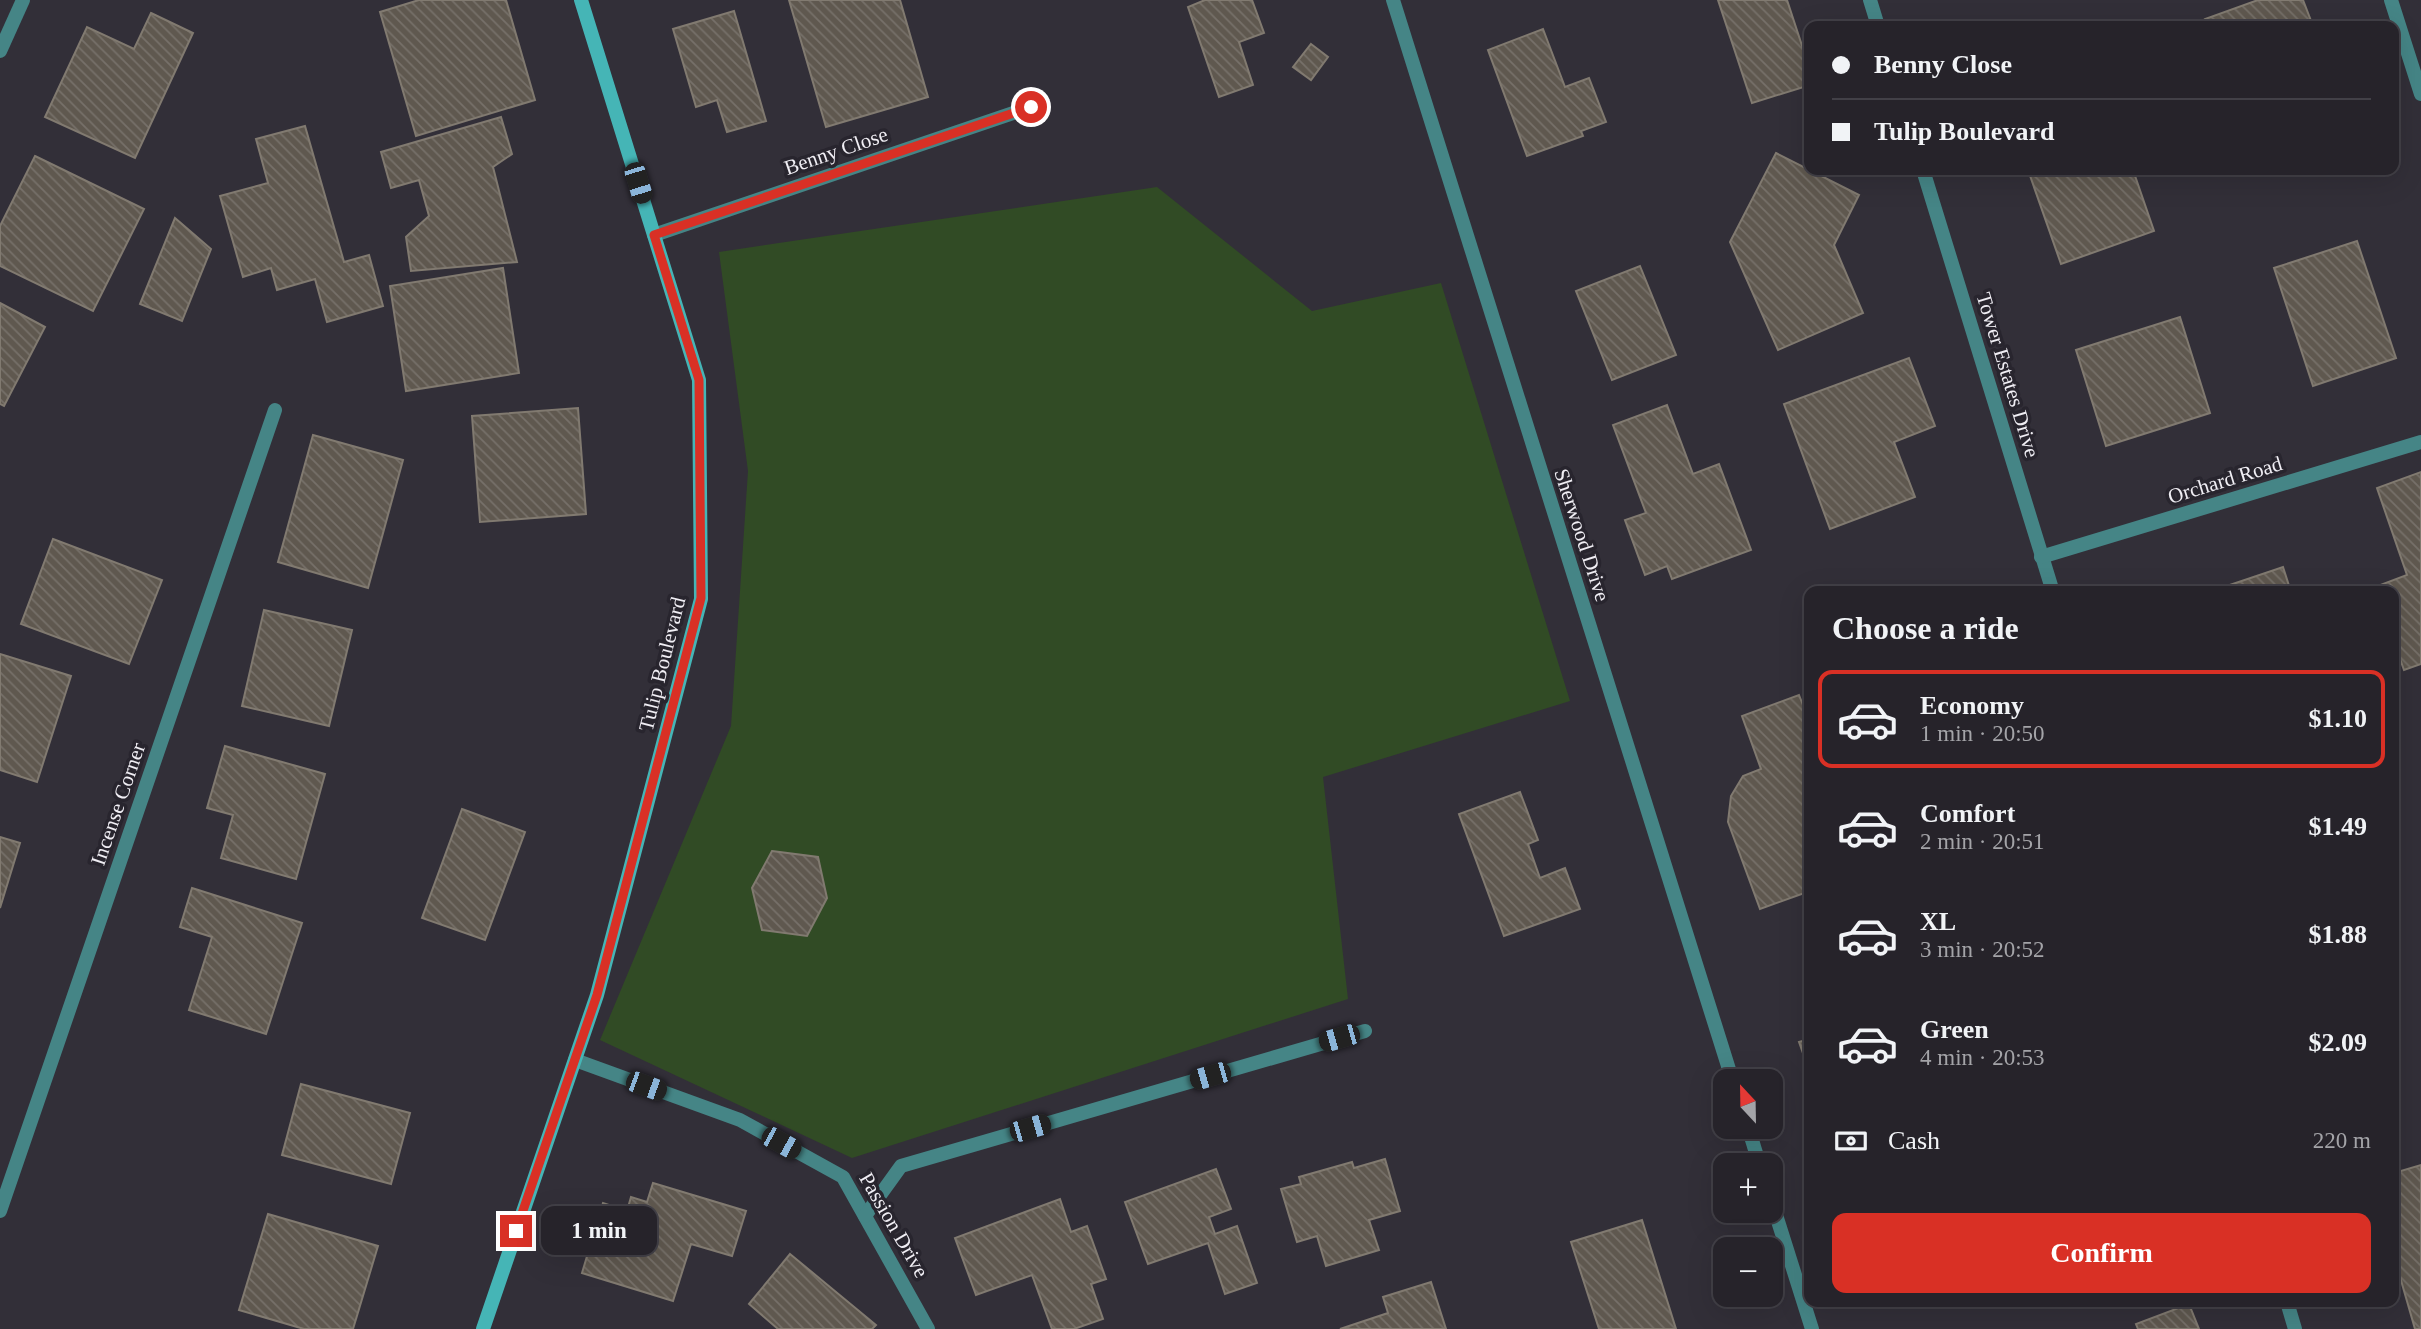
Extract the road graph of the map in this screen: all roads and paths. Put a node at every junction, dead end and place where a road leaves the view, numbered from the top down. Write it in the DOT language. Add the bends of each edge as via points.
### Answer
graph roads {
  1 [pos="23,0"];
  2 [pos="581,0"];
  3 [pos="1393,0"];
  4 [pos="1870,0"];
  5 [pos="2391,0"];
  6 [pos="1876,21"];
  7 [pos="2398,21"];
  8 [pos="2399,25"];
  9 [pos="0,51"];
  10 [pos="2421,94"];
  11 [pos="1031,107"];
  12 [pos="1925,175"];
  13 [pos="654,235"];
  14 [pos="275,410"];
  15 [pos="2421,442"];
  16 [pos="2041,557"];
  17 [pos="2051,586"];
  18 [pos="1365,1031"];
  19 [pos="575,1060"];
  20 [pos="1730,1069"];
  21 [pos="0,1211"];
  22 [pos="865,1216"];
  23 [pos="1779,1223"];
  24 [pos="1804,1304"];
  25 [pos="1805,1307"];
  26 [pos="2288,1307"];
  27 [pos="483,1329"];
  28 [pos="928,1329"];
  29 [pos="1812,1329"];
  30 [pos="2295,1329"];
  1 -- 9 [label="street"];
  2 -- 13 [label="street, Tulip Boulevard"];
  3 -- 20 [label="street, Sherwood Drive"];
  4 -- 6 [label="street"];
  5 -- 7 [label="street"];
  8 -- 10 [label="street"];
  11 -- 13 [label="street, Benny Close"];
  12 -- 16 [label="street, Tower Estates Drive"];
  13 -- 19 [label="street, Tulip Boulevard" via="699,380 701,598 597,995"];
  14 -- 21 [label="street, Incense Corner"];
  15 -- 16 [label="street, Orchard Road"];
  16 -- 17 [label="street, Tower Estates Drive"];
  18 -- 22 [label="street" via="901,1166"];
  19 -- 22 [label="street, Passion Drive" via="740,1121 843,1177"];
  19 -- 27 [label="street, Tulip Boulevard"];
  22 -- 28 [label="street, Passion Drive"];
  23 -- 24 [label="street"];
  25 -- 29 [label="street"];
  26 -- 30 [label="street"];
}
